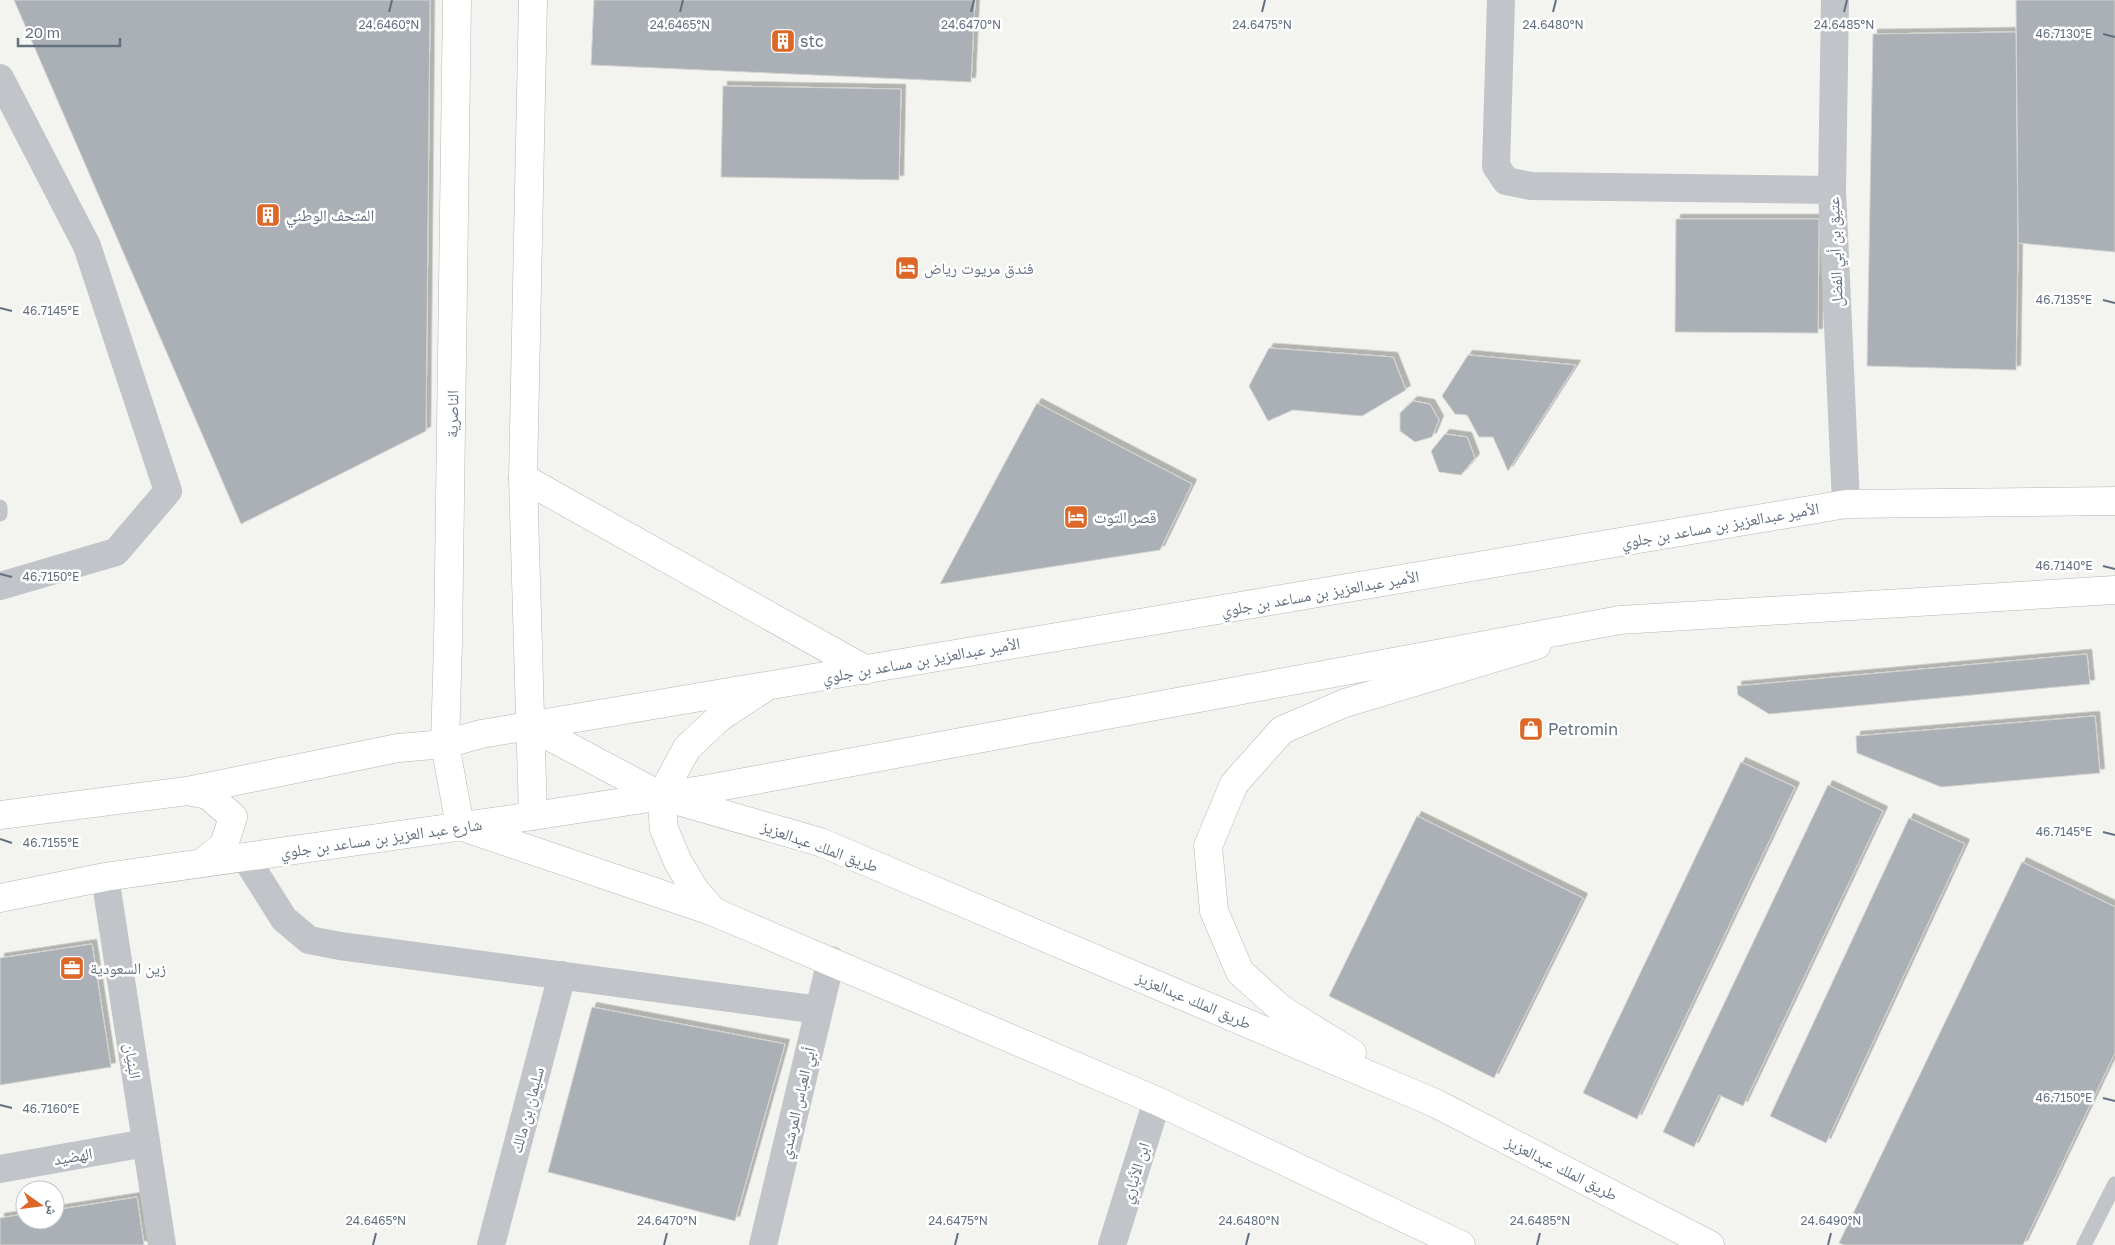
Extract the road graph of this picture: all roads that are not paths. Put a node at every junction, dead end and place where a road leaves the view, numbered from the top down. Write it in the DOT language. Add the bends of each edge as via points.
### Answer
graph roads {
  1 [pos="457,0"];
  2 [pos="533,0"];
  3 [pos="1502,0"];
  4 [pos="1834,0"];
  5 [pos="0,78"];
  6 [pos="1832,190"];
  7 [pos="523,478"];
  8 [pos="2115,501"];
  9 [pos="1846,504"];
  10 [pos="0,508"];
  11 [pos="0,514"];
  12 [pos="0,586"];
  13 [pos="2115,590"];
  14 [pos="1620,620"];
  15 [pos="866,670"];
  16 [pos="766,687"];
  17 [pos="530,726"];
  18 [pos="445,744"];
  19 [pos="187,791"];
  20 [pos="660,796"];
  21 [pos="0,815"];
  22 [pos="533,816"];
  23 [pos="460,826"];
  24 [pos="245,857"];
  25 [pos="203,862"];
  26 [pos="105,877"];
  27 [pos="0,898"];
  28 [pos="714,912"];
  29 [pos="831,960"];
  30 [pos="562,975"];
  31 [pos="819,1010"];
  32 [pos="1157,1101"];
  33 [pos="1435,1103"];
  34 [pos="146,1143"];
  35 [pos="0,1168"];
  36 [pos="2115,1184"];
  37 [pos="162,1245"];
  38 [pos="491,1245"];
  39 [pos="763,1245"];
  40 [pos="1112,1245"];
  41 [pos="1461,1245"];
  42 [pos="1710,1245"];
  43 [pos="2084,1245"];
  1 -- 18 [label="main road, الناصرية"];
  2 -- 7 [label="main road"];
  3 -- 6 [label="street" via="1496,166 1506,181 1531,186"];
  4 -- 6 [label="street, عتيق بن أبي الفضل"];
  5 -- 12 [label="street" via="88,246 168,491 116,552"];
  6 -- 9 [label="street, عتيق بن أبي الفضل"];
  7 -- 15 [label="main road"];
  7 -- 17 [label="main road"];
  8 -- 9 [label="main road, الأمير عبدالعزيز بن مساعد بن جلوي"];
  9 -- 15 [label="main road, الأمير عبدالعزيز بن مساعد بن جلوي"];
  10 -- 11 [label="lane"];
  13 -- 14 [label="main road"];
  14 -- 20 [label="main road, شارع عبد العزيز بن مساعد بن جلوي"];
  14 -- 33 [label="main road" via="1346,703 1282,730 1234,784 1208,846 1214,911 1240,972 1281,1010"];
  15 -- 16 [label="main road, الأمير عبدالعزيز بن مساعد بن جلوي"];
  16 -- 17 [label="main road, الأمير عبدالعزيز بن مساعد بن جلوي"];
  16 -- 20 [label="main road" via="720,717 687,748"];
  17 -- 18 [label="main road"];
  17 -- 20 [label="main road"];
  17 -- 22 [label="main road"];
  18 -- 19 [label="main road" via="398,748"];
  18 -- 23 [label="main road, الناصرية"];
  19 -- 21 [label="main road"];
  19 -- 25 [label="main road" via="208,795 233,817 224,846"];
  20 -- 22 [label="main road, شارع عبد العزيز بن مساعد بن جلوي"];
  20 -- 28 [label="main road" via="664,829 678,862 694,889"];
  20 -- 33 [label="main road, طريق الملك عبدالعزيز" via="820,842"];
  22 -- 23 [label="main road, شارع عبد العزيز بن مساعد بن جلوي"];
  23 -- 24 [label="main road, شارع عبد العزيز بن مساعد بن جلوي"];
  23 -- 28 [label="main road"];
  24 -- 25 [label="main road, شارع عبد العزيز بن مساعد بن جلوي"];
  24 -- 30 [label="street" via="284,919 309,940"];
  25 -- 26 [label="main road, شارع عبد العزيز بن مساعد بن جلوي"];
  26 -- 27 [label="main road, شارع عبد العزيز بن مساعد بن جلوي"];
  26 -- 34 [label="street, البنيان"];
  28 -- 29 [label="main road"];
  29 -- 31 [label="street, أبي العباس المرشدي"];
  29 -- 32 [label="main road"];
  30 -- 31 [label="street"];
  30 -- 38 [label="street, سليمان بن مالك"];
  31 -- 39 [label="street, أبي العباس المرشدي"];
  32 -- 40 [label="street, ابن الأنباري"];
  32 -- 41 [label="main road"];
  33 -- 42 [label="main road, طريق الملك عبدالعزيز"];
  34 -- 35 [label="street, الهضيد"];
  34 -- 37 [label="street, البنيان"];
  36 -- 43 [label="lane"];
}
